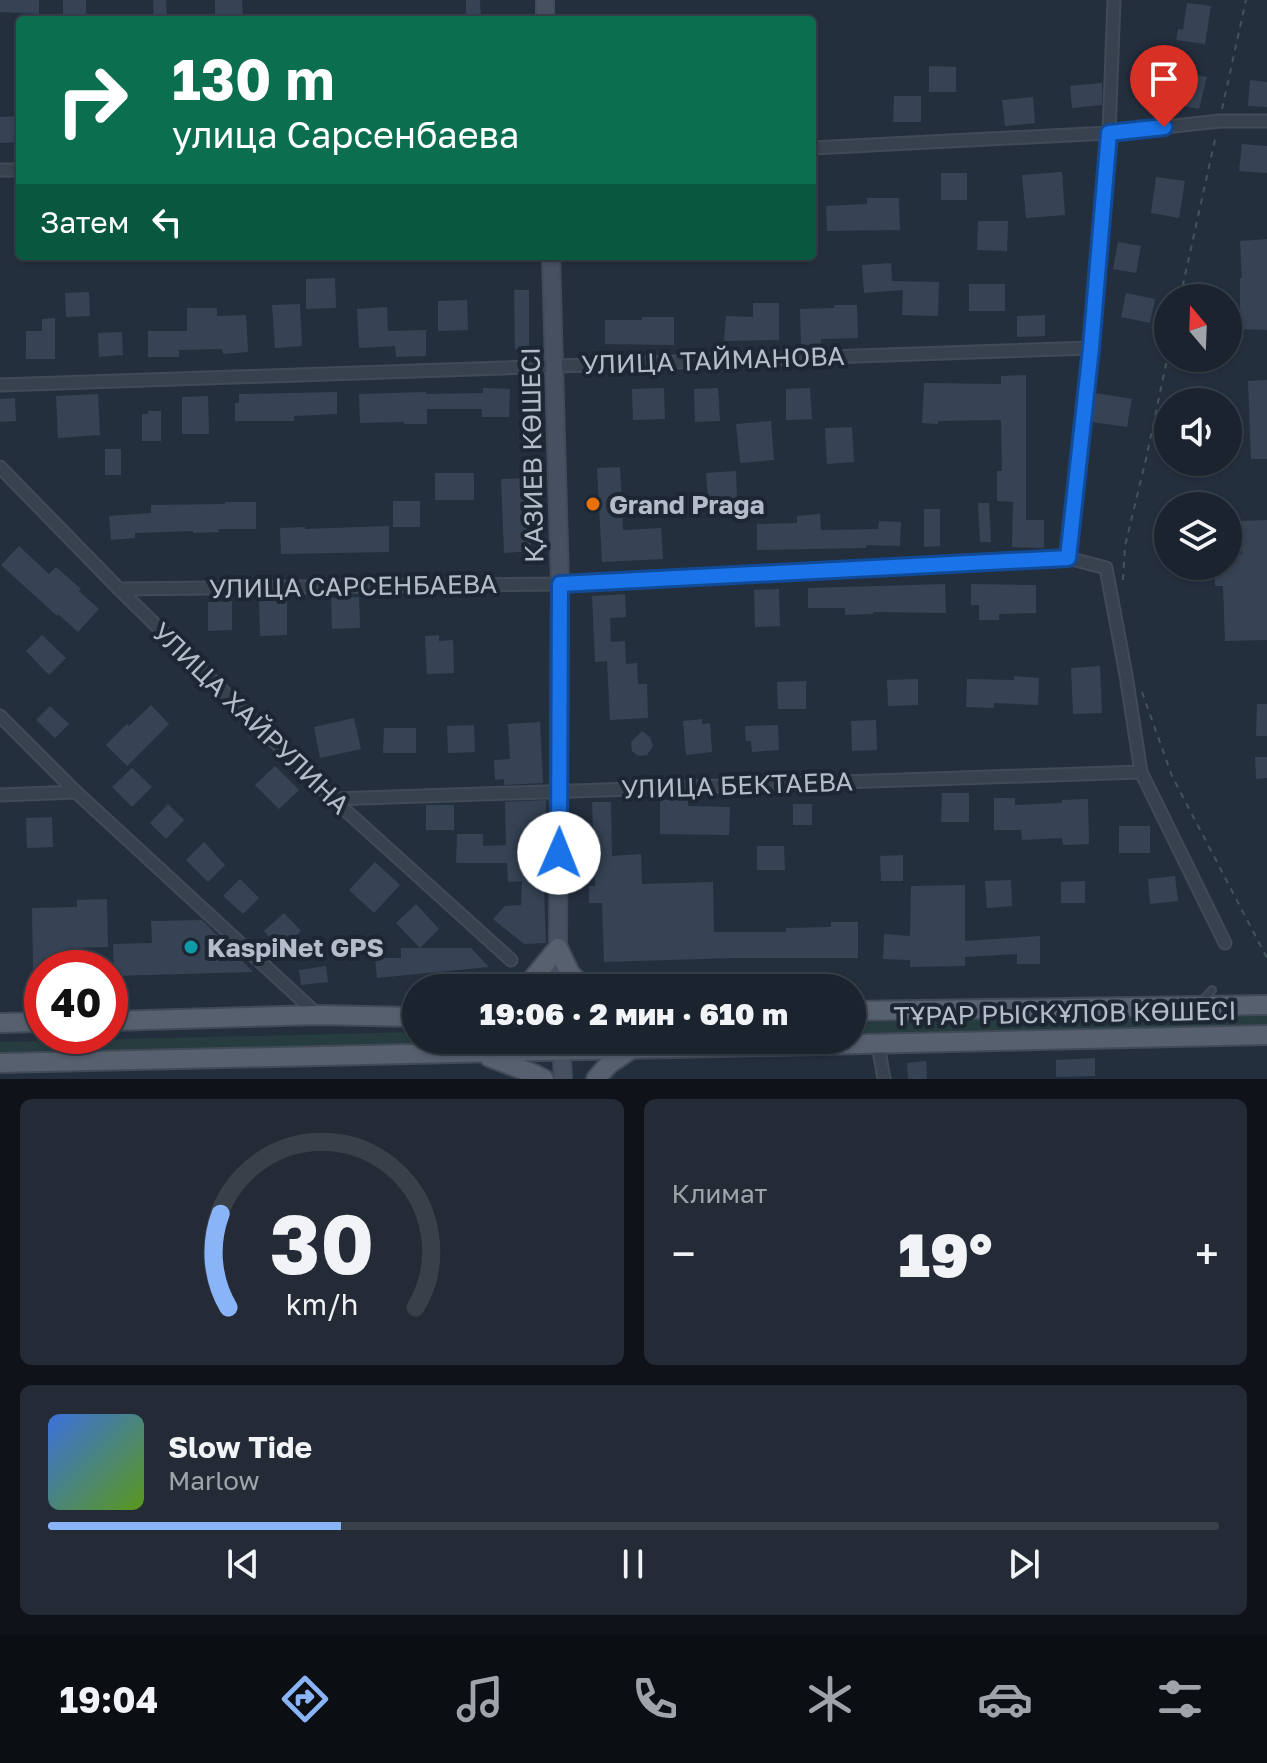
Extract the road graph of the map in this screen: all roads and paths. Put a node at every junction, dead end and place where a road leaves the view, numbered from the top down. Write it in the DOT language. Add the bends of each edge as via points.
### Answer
graph roads {
  1 [pos="1114,0"];
  2 [pos="1246,0"];
  3 [pos="1220,121"];
  4 [pos="1267,121"];
  5 [pos="1109,133"];
  6 [pos="816,148"];
  7 [pos="551,260"];
  8 [pos="1183,284"];
  9 [pos="1091,348"];
  10 [pos="554,365"];
  11 [pos="1164,372"];
  12 [pos="0,385"];
  13 [pos="0,467"];
  14 [pos="1068,558"];
  15 [pos="560,584"];
  16 [pos="1122,586"];
  17 [pos="119,589"];
  18 [pos="1142,691"];
  19 [pos="0,716"];
  20 [pos="1141,772"];
  21 [pos="559,790"];
  22 [pos="76,792"];
  23 [pos="0,795"];
  24 [pos="333,799"];
  25 [pos="1225,943"];
  26 [pos="558,948"];
  27 [pos="1267,958"];
  28 [pos="511,960"];
  29 [pos="538,974"];
  30 [pos="559,974"];
  31 [pos="571,974"];
  32 [pos="1212,990"];
  33 [pos="1267,1005"];
  34 [pos="1197,1006"];
  35 [pos="866,1011"];
  36 [pos="318,1015"];
  37 [pos="402,1017"];
  38 [pos="128,1020"];
  39 [pos="24,1022"];
  40 [pos="0,1023"];
  41 [pos="1267,1035"];
  42 [pos="866,1044"];
  43 [pos="878,1044"];
  44 [pos="428,1054"];
  45 [pos="478,1054"];
  46 [pos="561,1054"];
  47 [pos="624,1054"];
  48 [pos="0,1063"];
  49 [pos="544,1079"];
  50 [pos="563,1079"];
  51 [pos="596,1079"];
  52 [pos="884,1079"];
  1 -- 5 [label="street"];
  2 -- 3 [label="path"];
  3 -- 4 [label="street"];
  3 -- 5 [label="street"];
  3 -- 8 [label="path"];
  5 -- 6 [label="street"];
  5 -- 9 [label="street"];
  7 -- 10 [label="street, ҚАЗИЕВ КӨШЕСІ"];
  9 -- 10 [label="street, УЛИЦА ТАЙМАНОВА"];
  9 -- 14 [label="street"];
  10 -- 12 [label="street, УЛИЦА ТАЙМАНОВА"];
  10 -- 15 [label="street, ҚАЗИЕВ КӨШЕСІ"];
  11 -- 16 [label="path" via="1125,546"];
  13 -- 17 [label="street, УЛИЦА ХАЙРУЛИНА"];
  14 -- 15 [label="street, УЛИЦА САРСЕНБАЕВА"];
  14 -- 20 [label="street, УЛИЦА САРСЕНБАЕВА" via="1106,568"];
  15 -- 17 [label="street, УЛИЦА САРСЕНБАЕВА"];
  15 -- 21 [label="street, ҚАЗИЕВ КӨШЕСІ"];
  17 -- 24 [label="street, УЛИЦА ХАЙРУЛИНА"];
  18 -- 27 [label="path" via="1172,776"];
  19 -- 22 [label="street"];
  20 -- 21 [label="street, УЛИЦА БЕКТАЕВА"];
  20 -- 25 [label="street"];
  21 -- 24 [label="street, УЛИЦА БЕКТАЕВА"];
  21 -- 26 [label="street, ҚАЗИЕВ КӨШЕСІ"];
  22 -- 23 [label="street"];
  22 -- 36 [label="street"];
  24 -- 28 [label="street, УЛИЦА ХАЙРУЛИНА"];
  26 -- 29 [label="main road"];
  26 -- 30 [label="street, ҚАЗИЕВ КӨШЕСІ"];
  26 -- 31 [label="main road"];
  32 -- 34 [label="lane"];
  33 -- 34 [label="main road, ТҰРАР РЫСКҰЛОВ КӨШЕСІ"];
  34 -- 35 [label="main road, ТҰРАР РЫСКҰЛОВ КӨШЕСІ"];
  36 -- 37 [label="main road"];
  36 -- 38 [label="main road"];
  39 -- 40 [label="main road"];
  41 -- 43 [label="main road, ТҰРАР РЫСКҰЛОВ КӨШЕСІ"];
  42 -- 43 [label="main road, ТҰРАР РЫСКҰЛОВ КӨШЕСІ"];
  43 -- 52 [label="street"];
  44 -- 48 [label="main road, ТҰРАР РЫСКҰЛОВ КӨШЕСІ"];
  45 -- 49 [label="main road"];
  46 -- 50 [label="street"];
  47 -- 51 [label="main road"];
}
